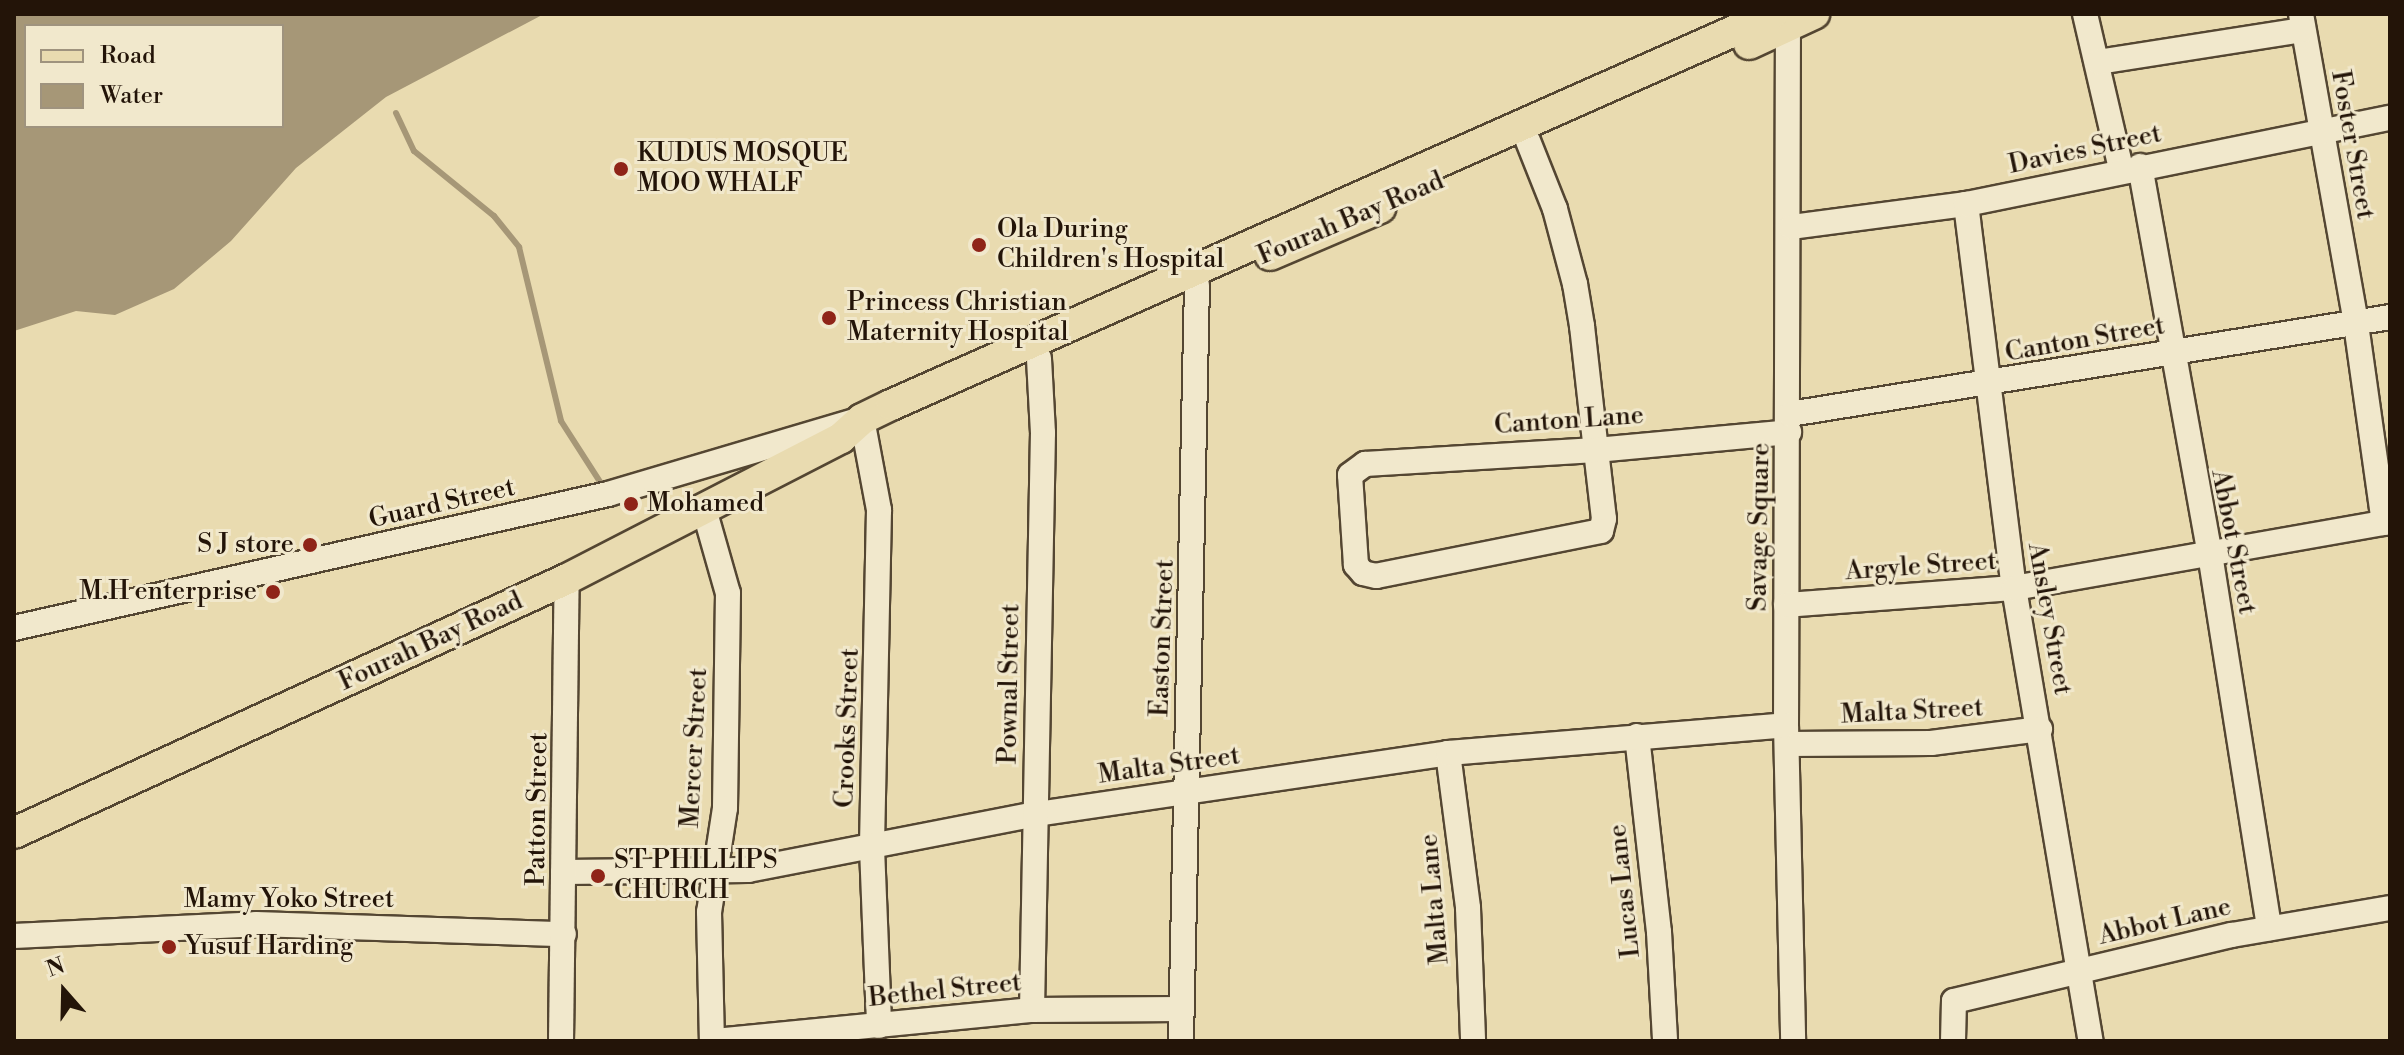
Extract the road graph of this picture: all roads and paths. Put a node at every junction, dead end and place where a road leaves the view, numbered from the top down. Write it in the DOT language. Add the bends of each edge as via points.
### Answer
graph roads {
  1 [pos="2085,14"];
  2 [pos="1791,18"];
  3 [pos="2302,22"];
  4 [pos="1679,62"];
  5 [pos="2098,62"];
  6 [pos="2390,118"];
  7 [pos="2320,129"];
  8 [pos="1528,141"];
  9 [pos="1459,161"];
  10 [pos="2130,168"];
  11 [pos="1966,204"];
  12 [pos="1791,227"];
  13 [pos="1197,285"];
  14 [pos="2390,317"];
  15 [pos="2356,324"];
  16 [pos="2174,353"];
  17 [pos="1039,358"];
  18 [pos="1986,385"];
  19 [pos="1790,423"];
  20 [pos="857,430"];
  21 [pos="1596,450"];
  22 [pos="704,509"];
  23 [pos="2387,523"];
  24 [pos="2210,554"];
  25 [pos="567,579"];
  26 [pos="2014,588"];
  27 [pos="1786,605"];
  28 [pos="14,628"];
  29 [pos="2040,729"];
  30 [pos="1786,735"];
  31 [pos="1637,736"];
  32 [pos="1448,753"];
  33 [pos="1185,792"];
  34 [pos="1037,814"];
  35 [pos="14,833"];
  36 [pos="872,848"];
  37 [pos="563,872"];
  38 [pos="714,874"];
  39 [pos="2390,908"];
  40 [pos="2269,928"];
  41 [pos="564,934"];
  42 [pos="14,936"];
  43 [pos="2079,971"];
  44 [pos="1181,1009"];
  45 [pos="1032,1010"];
  46 [pos="879,1026"];
  47 [pos="561,1041"];
  48 [pos="713,1041"];
  49 [pos="1181,1041"];
  50 [pos="1473,1041"];
  51 [pos="1665,1041"];
  52 [pos="1793,1041"];
  53 [pos="1953,1041"];
  54 [pos="2091,1041"];
  1 -- 5 [label="street, Abbot Street"];
  2 -- 4 [label="main road, Fourah Bay Road"];
  2 -- 12 [label="street, Savage Square"];
  3 -- 5 [label="street"];
  3 -- 7 [label="street, Foster Street"];
  4 -- 8 [label="main road, Fourah Bay Road"];
  4 -- 9 [label="main road, Fourah Bay Road"];
  5 -- 10 [label="street, Abbot Street"];
  6 -- 7 [label="street, Davies Street"];
  7 -- 10 [label="street, Davies Street"];
  7 -- 15 [label="street, Foster Street"];
  8 -- 9 [label="main road, Fourah Bay Road"];
  8 -- 21 [label="street" via="1558,217 1575,284"];
  9 -- 13 [label="main road, Fourah Bay Road"];
  9 -- 20 [label="main road, Fourah Bay Road"];
  10 -- 11 [label="street, Davies Street"];
  10 -- 16 [label="street, Abbot Street"];
  11 -- 12 [label="street, Davies Street"];
  11 -- 18 [label="street, Ansley Street"];
  12 -- 19 [label="street, Savage Square"];
  13 -- 17 [label="main road, Fourah Bay Road"];
  13 -- 33 [label="street, Easton Street" via="1196,497"];
  14 -- 15 [label="street, Canton Street"];
  15 -- 16 [label="street, Canton Street"];
  15 -- 23 [label="street, Foster Street"];
  16 -- 18 [label="street, Canton Street"];
  16 -- 24 [label="street, Abbot Street"];
  17 -- 20 [label="main road, Fourah Bay Road"];
  17 -- 34 [label="street, Pownal Street" via="1043,433"];
  18 -- 19 [label="street, Canton Street"];
  18 -- 26 [label="street, Ansley Street"];
  19 -- 21 [label="street, Canton Lane"];
  19 -- 27 [label="street, Savage Square"];
  20 -- 22 [label="main road, Fourah Bay Road"];
  20 -- 28 [label="street, Guard Street" via="608,494"];
  20 -- 36 [label="street, Crooks Street" via="879,510"];
  21 -- 21 [label="street, Canton Lane" via="1354,467 1350,475 1356,565 1376,576 1601,531"];
  22 -- 25 [label="main road, Fourah Bay Road"];
  22 -- 38 [label="street, Mercer Street" via="728,593 725,808"];
  23 -- 24 [label="street, Argyle Street"];
  24 -- 26 [label="street, Argyle Street"];
  24 -- 40 [label="street, Abbot Street"];
  25 -- 35 [label="main road, Fourah Bay Road"];
  25 -- 37 [label="street, Patton Street"];
  26 -- 27 [label="street, Argyle Street"];
  26 -- 29 [label="street, Ansley Street"];
  27 -- 30 [label="street, Savage Square"];
  29 -- 30 [label="street, Malta Street" via="1931,743"];
  29 -- 43 [label="street, Ansley Street"];
  30 -- 31 [label="street, Malta Street"];
  30 -- 52 [label="street, Savage Square"];
  31 -- 32 [label="street, Malta Street"];
  31 -- 51 [label="street, Lucas Lane"];
  32 -- 33 [label="street, Malta Street"];
  32 -- 50 [label="street, Malta Lane" via="1468,908"];
  33 -- 34 [label="street, Malta Street"];
  33 -- 44 [label="street, Easton Street"];
  34 -- 36 [label="street, Malta Street"];
  34 -- 45 [label="street, Pownal Street"];
  36 -- 38 [label="street, Malta Street"];
  36 -- 46 [label="street, Crooks Street"];
  37 -- 38 [label="street, Malta Street"];
  37 -- 41 [label="street, Patton Street"];
  38 -- 48 [label="street, Mercer Street" via="709,912"];
  39 -- 40 [label="street, Abbot Lane"];
  40 -- 43 [label="street, Abbot Lane"];
  41 -- 42 [label="street, Mamy Yoko Street" via="256,924"];
  41 -- 47 [label="street, Patton Street"];
  43 -- 53 [label="street, Abbot Lane" via="1954,1001"];
  43 -- 54 [label="street, Ansley Street"];
  44 -- 45 [label="street, Bethel Street"];
  44 -- 49 [label="street, Easton Street"];
  45 -- 46 [label="street, Bethel Street"];
  46 -- 48 [label="street, Bethel Street"];
}
